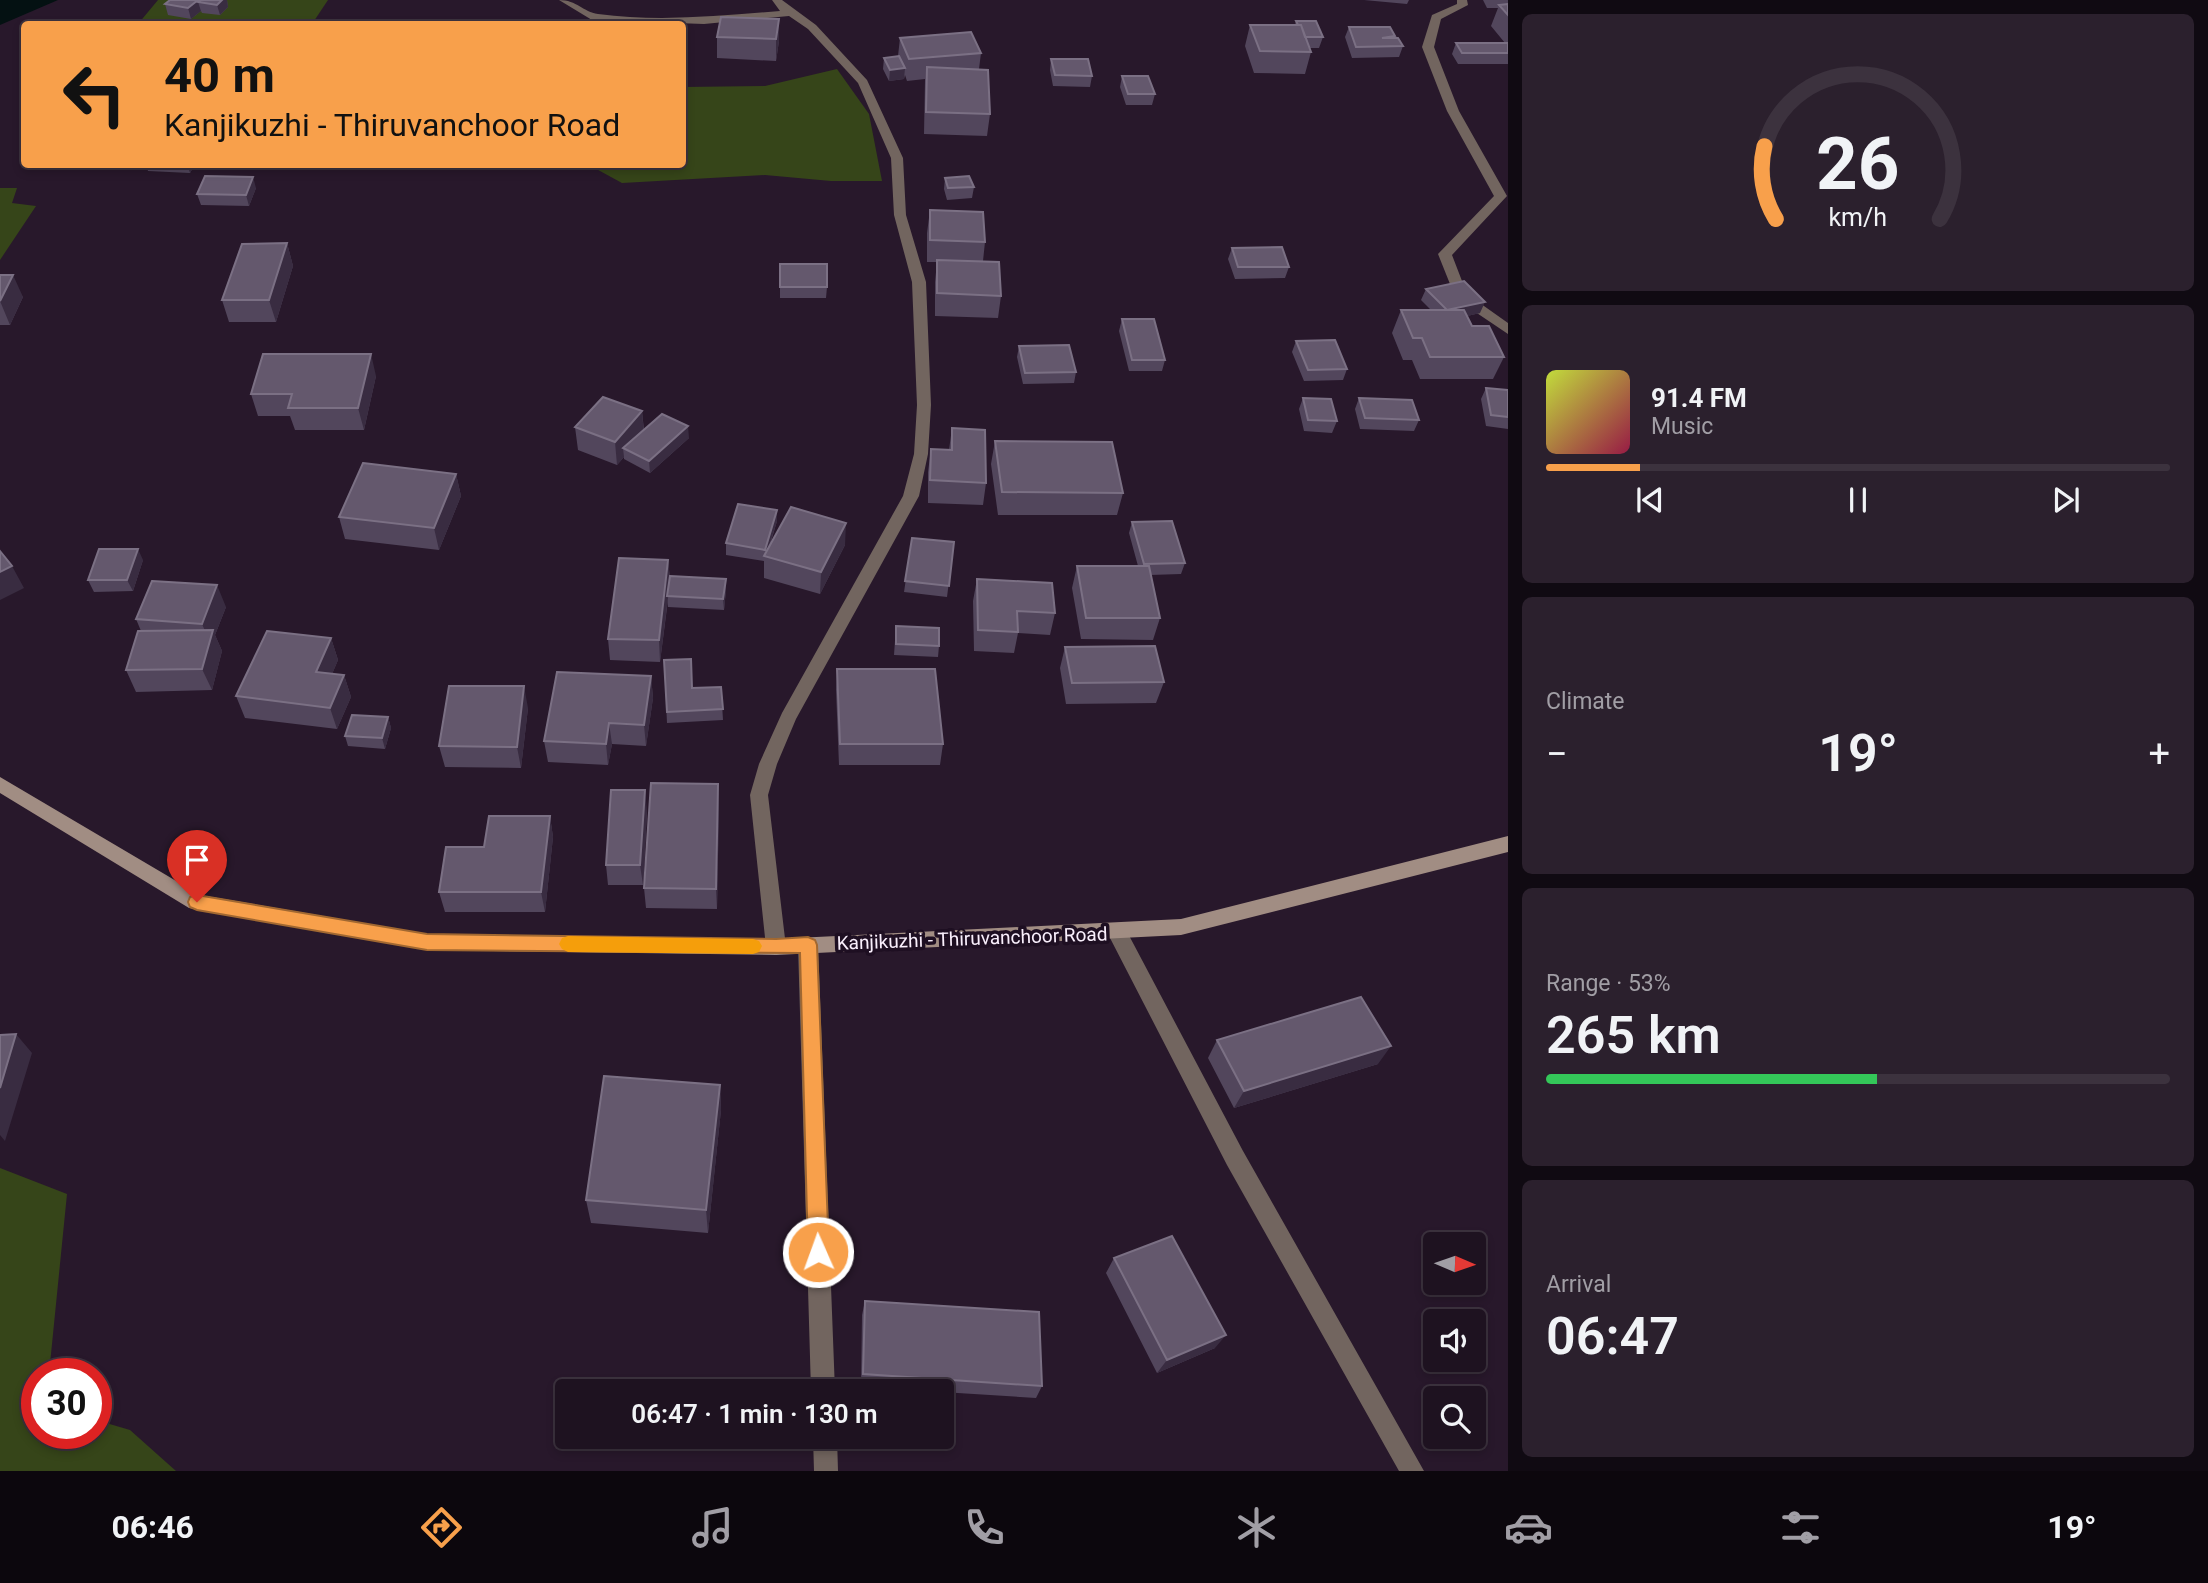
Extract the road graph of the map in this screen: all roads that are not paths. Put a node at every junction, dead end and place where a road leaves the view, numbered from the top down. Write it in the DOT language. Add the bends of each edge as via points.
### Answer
graph roads {
  1 [pos="564,0"];
  2 [pos="777,0"];
  3 [pos="1462,0"];
  4 [pos="791,13"];
  5 [pos="1508,330"];
  6 [pos="0,784"];
  7 [pos="1508,844"];
  8 [pos="1117,932"];
  9 [pos="808,945"];
  10 [pos="776,947"];
  11 [pos="823,1379"];
  12 [pos="825,1449"];
  13 [pos="826,1471"];
  14 [pos="1412,1471"];
  1 -- 4 [label="street" via="592,17 704,21"];
  2 -- 4 [label="street"];
  3 -- 5 [label="street" via="1463,5 1436,17 1428,47 1453,111 1501,196 1445,254 1461,296"];
  4 -- 10 [label="street" via="811,27 863,82 897,158 900,215 919,282 924,405 921,454 911,496 788,718 759,795"];
  6 -- 10 [label="main road, Kanjikuzhi - Thiruvanchoor Road" via="197,902 427,942"];
  7 -- 8 [label="main road, Kanjikuzhi - Thiruvanchoor Road" via="1181,927"];
  8 -- 9 [label="main road, Kanjikuzhi - Thiruvanchoor Road"];
  8 -- 14 [label="street" via="1236,1158"];
  9 -- 10 [label="main road, Kanjikuzhi - Thiruvanchoor Road"];
  9 -- 11 [label="street"];
  12 -- 13 [label="street"];
}
